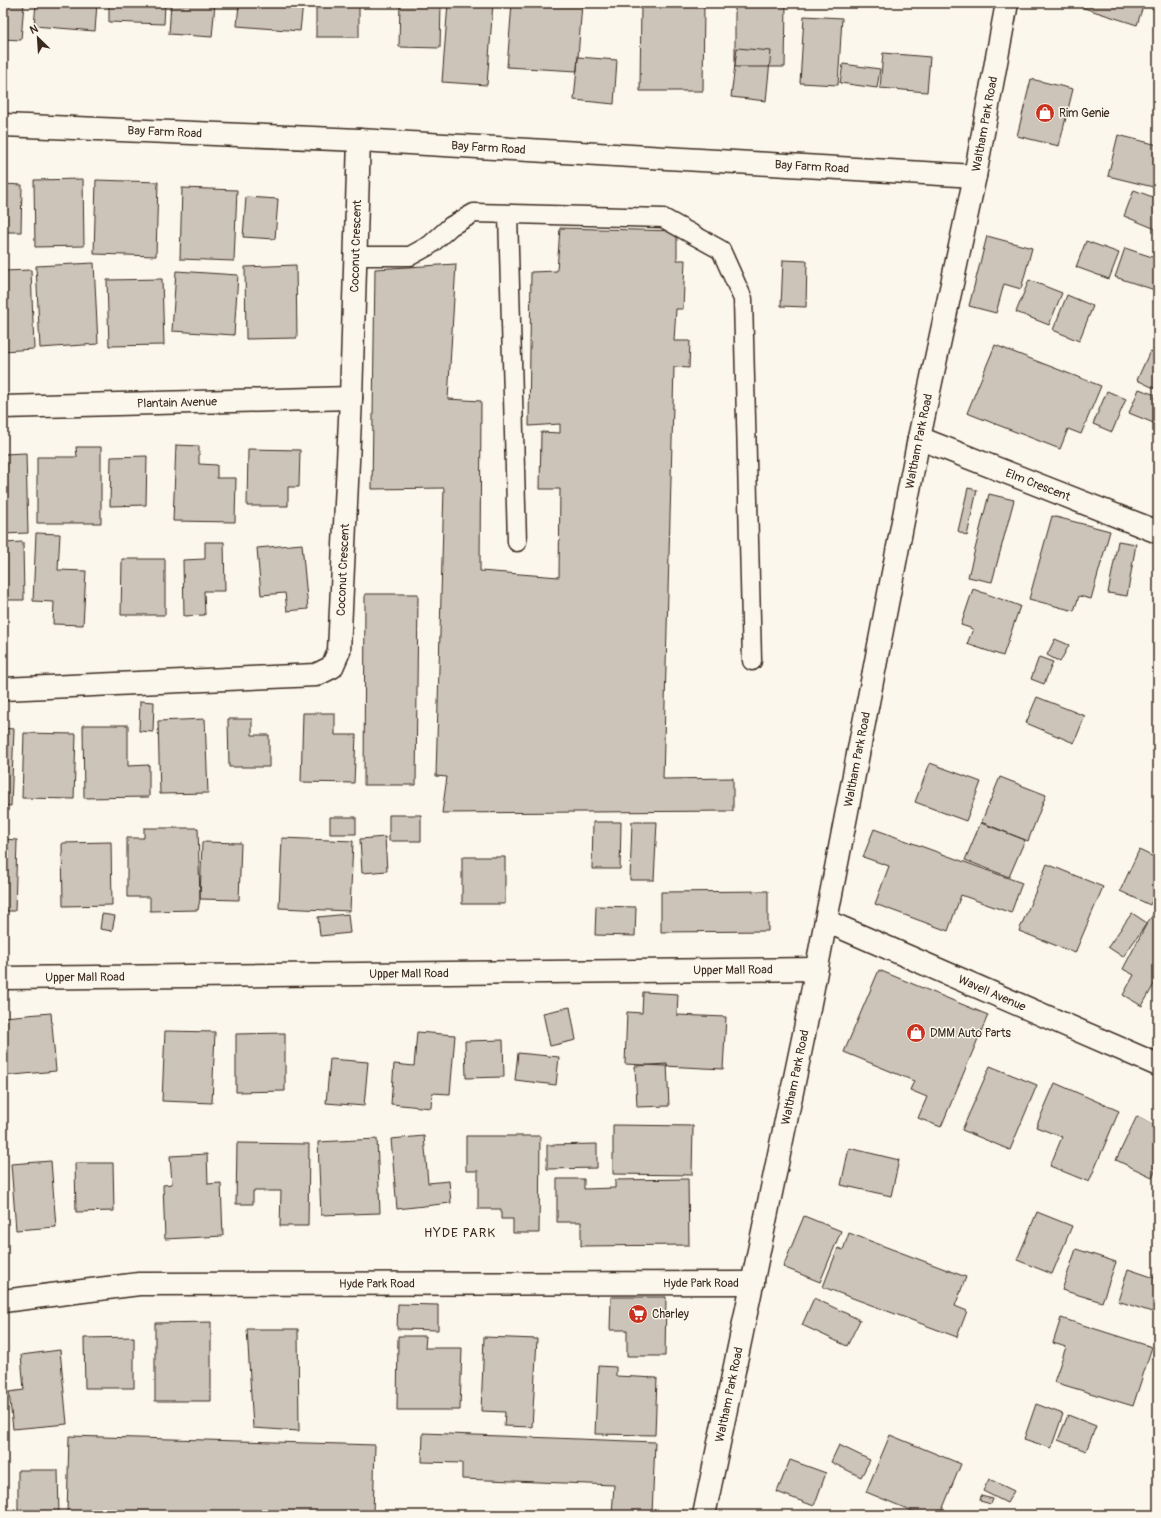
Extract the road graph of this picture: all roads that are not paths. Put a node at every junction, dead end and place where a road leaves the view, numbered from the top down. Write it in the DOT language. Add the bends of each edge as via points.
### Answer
graph roads {
  1 [pos="1008,3"];
  2 [pos="3,125"];
  3 [pos="359,140"];
  4 [pos="975,176"];
  5 [pos="508,214"];
  6 [pos="356,256"];
  7 [pos="351,398"];
  8 [pos="3,407"];
  9 [pos="919,438"];
  10 [pos="1158,532"];
  11 [pos="517,542"];
  12 [pos="752,661"];
  13 [pos="3,689"];
  14 [pos="826,921"];
  15 [pos="816,969"];
  16 [pos="3,978"];
  17 [pos="1158,1065"];
  18 [pos="753,1282"];
  19 [pos="3,1302"];
  20 [pos="704,1515"];
  1 -- 4 [label="street, Waltham Park Road"];
  2 -- 3 [label="street, Bay Farm Road"];
  3 -- 4 [label="street, Bay Farm Road"];
  3 -- 6 [label="street, Coconut Crescent"];
  4 -- 9 [label="street, Waltham Park Road"];
  5 -- 6 [label="lane" via="474,213 451,226 430,245 410,256"];
  5 -- 11 [label="lane"];
  5 -- 12 [label="lane" via="663,218 721,250 743,299"];
  6 -- 7 [label="street, Coconut Crescent"];
  7 -- 8 [label="street, Plantain Avenue"];
  7 -- 13 [label="street, Coconut Crescent" via="340,651 332,667 316,675"];
  9 -- 10 [label="street, Elm Crescent"];
  9 -- 14 [label="street, Waltham Park Road"];
  14 -- 15 [label="street, Waltham Park Road"];
  14 -- 17 [label="street, Wavell Avenue"];
  15 -- 16 [label="street, Upper Mall Road"];
  15 -- 18 [label="street, Waltham Park Road"];
  18 -- 19 [label="street, Hyde Park Road" via="139,1284"];
  18 -- 20 [label="street, Waltham Park Road"];
}
